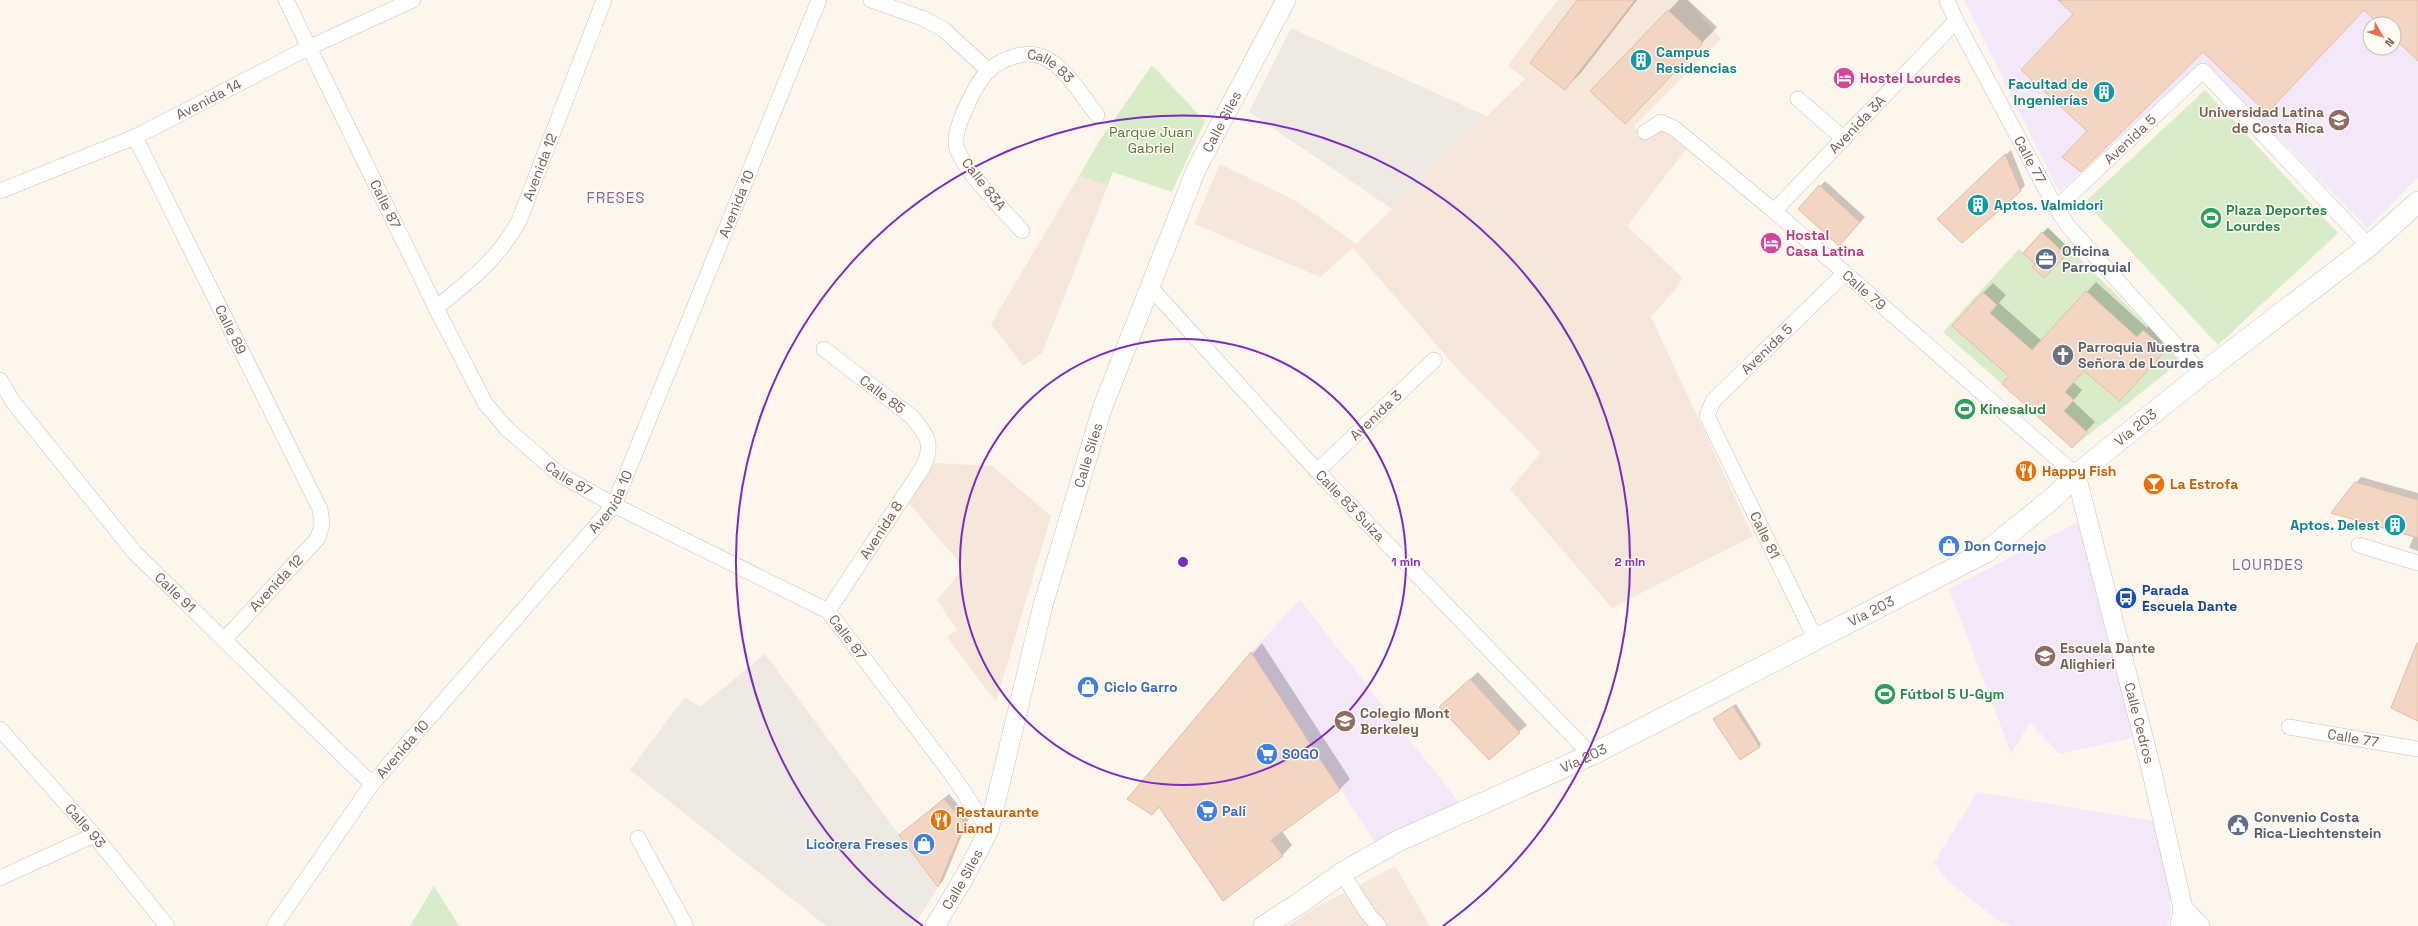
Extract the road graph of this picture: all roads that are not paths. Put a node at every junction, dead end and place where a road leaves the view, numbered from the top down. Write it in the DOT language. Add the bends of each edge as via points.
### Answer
graph roads {
  1 [pos="286,0"];
  2 [pos="413,0"];
  3 [pos="604,0"];
  4 [pos="819,0"];
  5 [pos="871,0"];
  6 [pos="1286,0"];
  7 [pos="1948,0"];
  8 [pos="1956,21"];
  9 [pos="310,47"];
  10 [pos="989,70"];
  11 [pos="1798,99"];
  12 [pos="1097,115"];
  13 [pos="1645,132"];
  14 [pos="135,137"];
  15 [pos="1844,138"];
  16 [pos="0,191"];
  17 [pos="2418,202"];
  18 [pos="2056,208"];
  19 [pos="1774,211"];
  20 [pos="1022,230"];
  21 [pos="2368,246"];
  22 [pos="1844,274"];
  23 [pos="1149,286"];
  24 [pos="436,308"];
  25 [pos="824,350"];
  26 [pos="1434,360"];
  27 [pos="2202,374"];
  28 [pos="0,380"];
  29 [pos="1713,431"];
  30 [pos="929,447"];
  31 [pos="1317,471"];
  32 [pos="2076,475"];
  33 [pos="614,505"];
  34 [pos="322,524"];
  35 [pos="2359,545"];
  36 [pos="2418,563"];
  37 [pos="828,611"];
  38 [pos="225,640"];
  39 [pos="1816,640"];
  40 [pos="2289,727"];
  41 [pos="0,728"];
  42 [pos="2418,749"];
  43 [pos="1591,756"];
  44 [pos="372,784"];
  45 [pos="989,830"];
  46 [pos="94,836"];
  47 [pos="638,838"];
  48 [pos="1342,873"];
  49 [pos="0,878"];
  50 [pos="2183,908"];
  51 [pos="167,926"];
  52 [pos="274,926"];
  53 [pos="686,926"];
  54 [pos="935,926"];
  55 [pos="1264,926"];
  56 [pos="1379,926"];
  57 [pos="2180,926"];
  58 [pos="2200,926"];
  1 -- 9 [label="street, Calle 87"];
  2 -- 9 [label="street, Avenida 14"];
  3 -- 24 [label="street, Avenida 12" via="519,221 507,243 490,263"];
  4 -- 33 [label="street, Avenida 10"];
  5 -- 10 [label="street" via="922,18 943,29"];
  6 -- 23 [label="street, Calle Siles" via="1196,170"];
  7 -- 8 [label="street, Calle 77"];
  8 -- 15 [label="street, Avenida 3A"];
  8 -- 18 [label="street, Calle 77"];
  9 -- 14 [label="street, Avenida 14"];
  9 -- 24 [label="street, Calle 87"];
  10 -- 12 [label="street, Calle 83" via="1022,54 1042,57 1053,62 1064,73"];
  10 -- 20 [label="street, Calle 83A" via="956,127 956,144 973,174"];
  11 -- 15 [label="street"];
  13 -- 19 [label="street, Calle 79" via="1661,122 1674,128"];
  14 -- 16 [label="street, Avenida 14"];
  14 -- 34 [label="street, Calle 89" via="320,510"];
  15 -- 19 [label="street, Avenida 3A"];
  17 -- 21 [label="main road, Vía 203"];
  18 -- 21 [label="street, Avenida 5" via="2203,71"];
  18 -- 27 [label="street, Calle 77" via="2069,227"];
  19 -- 22 [label="street, Calle 79"];
  21 -- 27 [label="main road, Vía 203"];
  22 -- 29 [label="street, Avenida 5" via="1713,401 1707,416"];
  22 -- 32 [label="street, Calle 79"];
  23 -- 31 [label="street, Calle 83 Suiza"];
  23 -- 45 [label="street, Calle Siles" via="1102,409 1043,605"];
  24 -- 33 [label="street, Calle 87" via="485,403 507,429 559,474"];
  25 -- 30 [label="street, Calle 85" via="912,417 923,430"];
  26 -- 31 [label="street, Avenida 3"];
  27 -- 32 [label="main road, Vía 203"];
  28 -- 38 [label="street, Calle 91" via="12,402 135,552"];
  29 -- 39 [label="street, Calle 81"];
  30 -- 37 [label="street, Avenida 8" via="923,467"];
  31 -- 43 [label="street, Calle 83 Suiza"];
  32 -- 39 [label="main road, Vía 203" via="2052,499 1986,552"];
  32 -- 50 [label="street, Calle Cedros" via="2150,764"];
  33 -- 37 [label="street, Calle 87"];
  33 -- 44 [label="street, Avenida 10"];
  34 -- 38 [label="street, Avenida 12" via="318,538"];
  35 -- 36 [label="street"];
  37 -- 45 [label="street, Calle 87" via="953,776"];
  38 -- 44 [label="street, Calle 91"];
  39 -- 43 [label="main road, Vía 203"];
  40 -- 42 [label="street, Calle 77"];
  41 -- 46 [label="street, Calle 93"];
  43 -- 48 [label="main road, Vía 203" via="1398,841"];
  44 -- 52 [label="street, Avenida 10"];
  45 -- 54 [label="street, Calle Siles"];
  46 -- 49 [label="street"];
  46 -- 51 [label="street, Calle 93"];
  47 -- 53 [label="street"];
  48 -- 55 [label="main road, Vía 203"];
  48 -- 56 [label="street" via="1368,914"];
  50 -- 57 [label="street, Calle Cedros"];
  50 -- 58 [label="street"];
}
